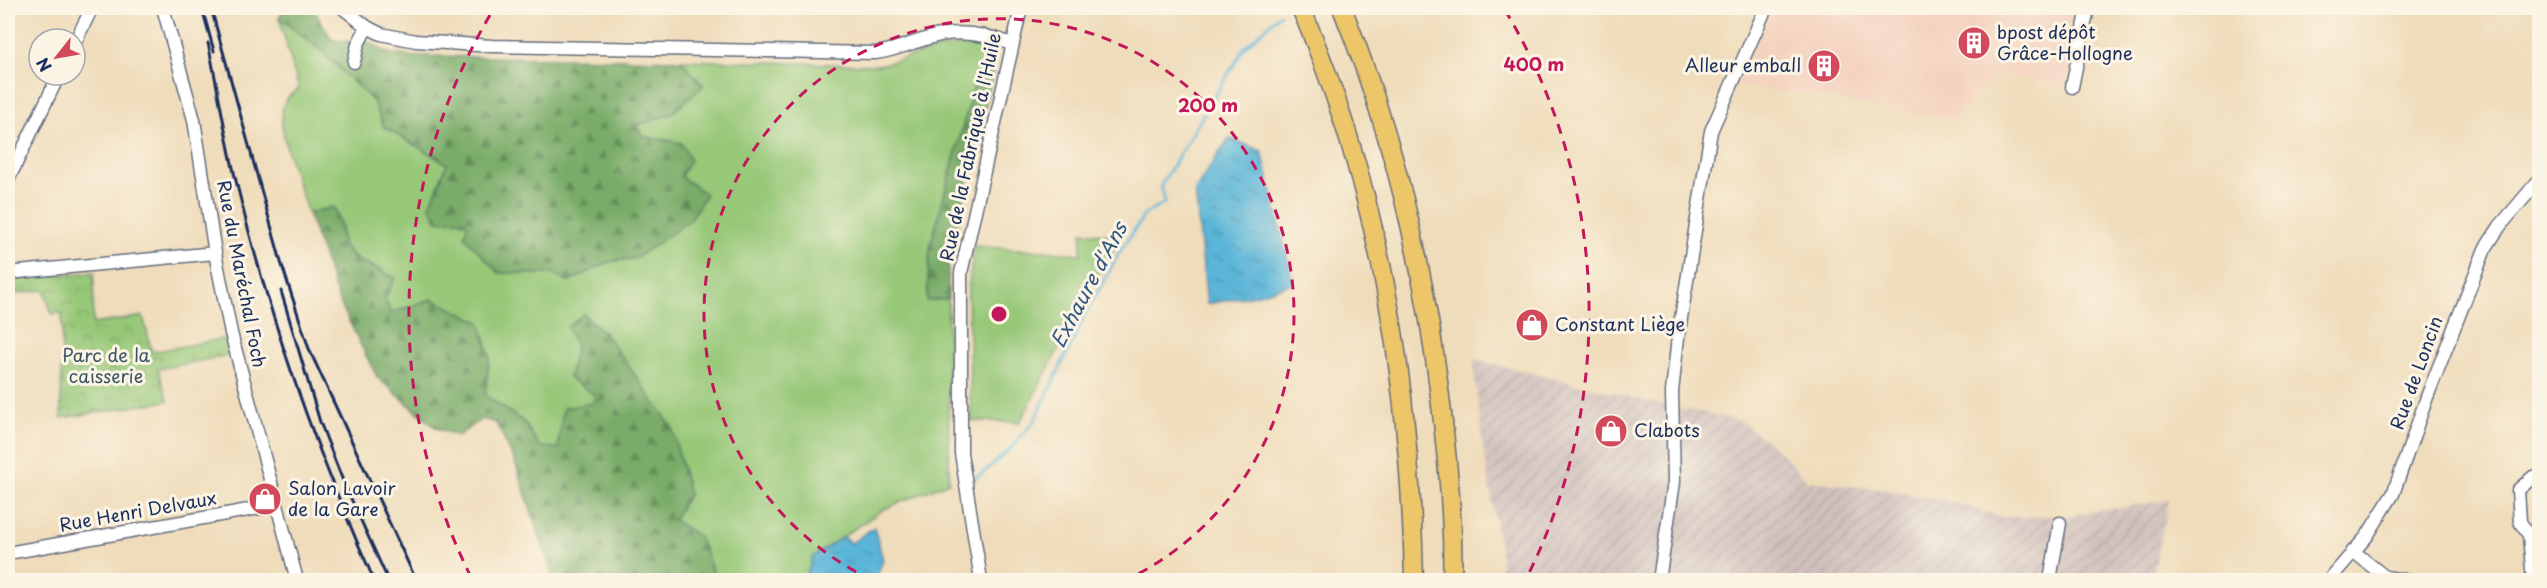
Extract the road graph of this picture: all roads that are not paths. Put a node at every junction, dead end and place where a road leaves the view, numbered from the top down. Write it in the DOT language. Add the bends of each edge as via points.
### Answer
graph roads {
  1 [pos="92,8"];
  2 [pos="163,8"];
  3 [pos="343,8"];
  4 [pos="1021,8"];
  5 [pos="1302,8"];
  6 [pos="1342,8"];
  7 [pos="1766,8"];
  8 [pos="2088,8"];
  9 [pos="82,27"];
  10 [pos="367,27"];
  11 [pos="1012,44"];
  12 [pos="354,62"];
  13 [pos="53,87"];
  14 [pos="2072,87"];
  15 [pos="2540,178"];
  16 [pos="8,180"];
  17 [pos="215,253"];
  18 [pos="8,273"];
  19 [pos="2540,476"];
  20 [pos="276,505"];
  21 [pos="2060,523"];
  22 [pos="1413,533"];
  23 [pos="2354,551"];
  24 [pos="8,554"];
  25 [pos="297,580"];
  26 [pos="981,580"];
  27 [pos="1401,580"];
  28 [pos="1414,580"];
  29 [pos="1452,580"];
  30 [pos="1659,580"];
  31 [pos="2050,580"];
  32 [pos="2329,580"];
  33 [pos="2405,580"];
  34 [pos="2533,580"];
  1 -- 9 [label="street"];
  2 -- 17 [label="street, Rue du Maréchal Foch" via="194,120"];
  3 -- 10 [label="street"];
  4 -- 11 [label="street, Rue de la Fabrique à l'Huile"];
  5 -- 22 [label="highway" via="1358,167 1379,248 1398,353"];
  6 -- 29 [label="highway" via="1390,144 1426,297 1447,453"];
  7 -- 30 [label="street" via="1712,131 1678,337 1672,392 1674,482"];
  8 -- 14 [label="street"];
  10 -- 11 [label="street" via="416,41 520,46 875,53 940,35 964,33"];
  10 -- 12 [label="street"];
  11 -- 26 [label="street, Rue de la Fabrique à l'Huile" via="961,273 961,453"];
  13 -- 16 [label="street"];
  15 -- 23 [label="street, Rue de Loncin" via="2485,249 2393,494"];
  17 -- 18 [label="street"];
  17 -- 20 [label="street, Rue du Maréchal Foch" via="231,333"];
  19 -- 34 [label="street" via="2518,490 2520,522 2529,535"];
  20 -- 24 [label="street, Rue Henri Delvaux"];
  20 -- 25 [label="street, Rue du Maréchal Foch"];
  21 -- 31 [label="street"];
  22 -- 27 [label="highway"];
  22 -- 28 [label="highway"];
  23 -- 32 [label="street, Rue de Loncin"];
  23 -- 33 [label="street" via="2385,577"];
}
